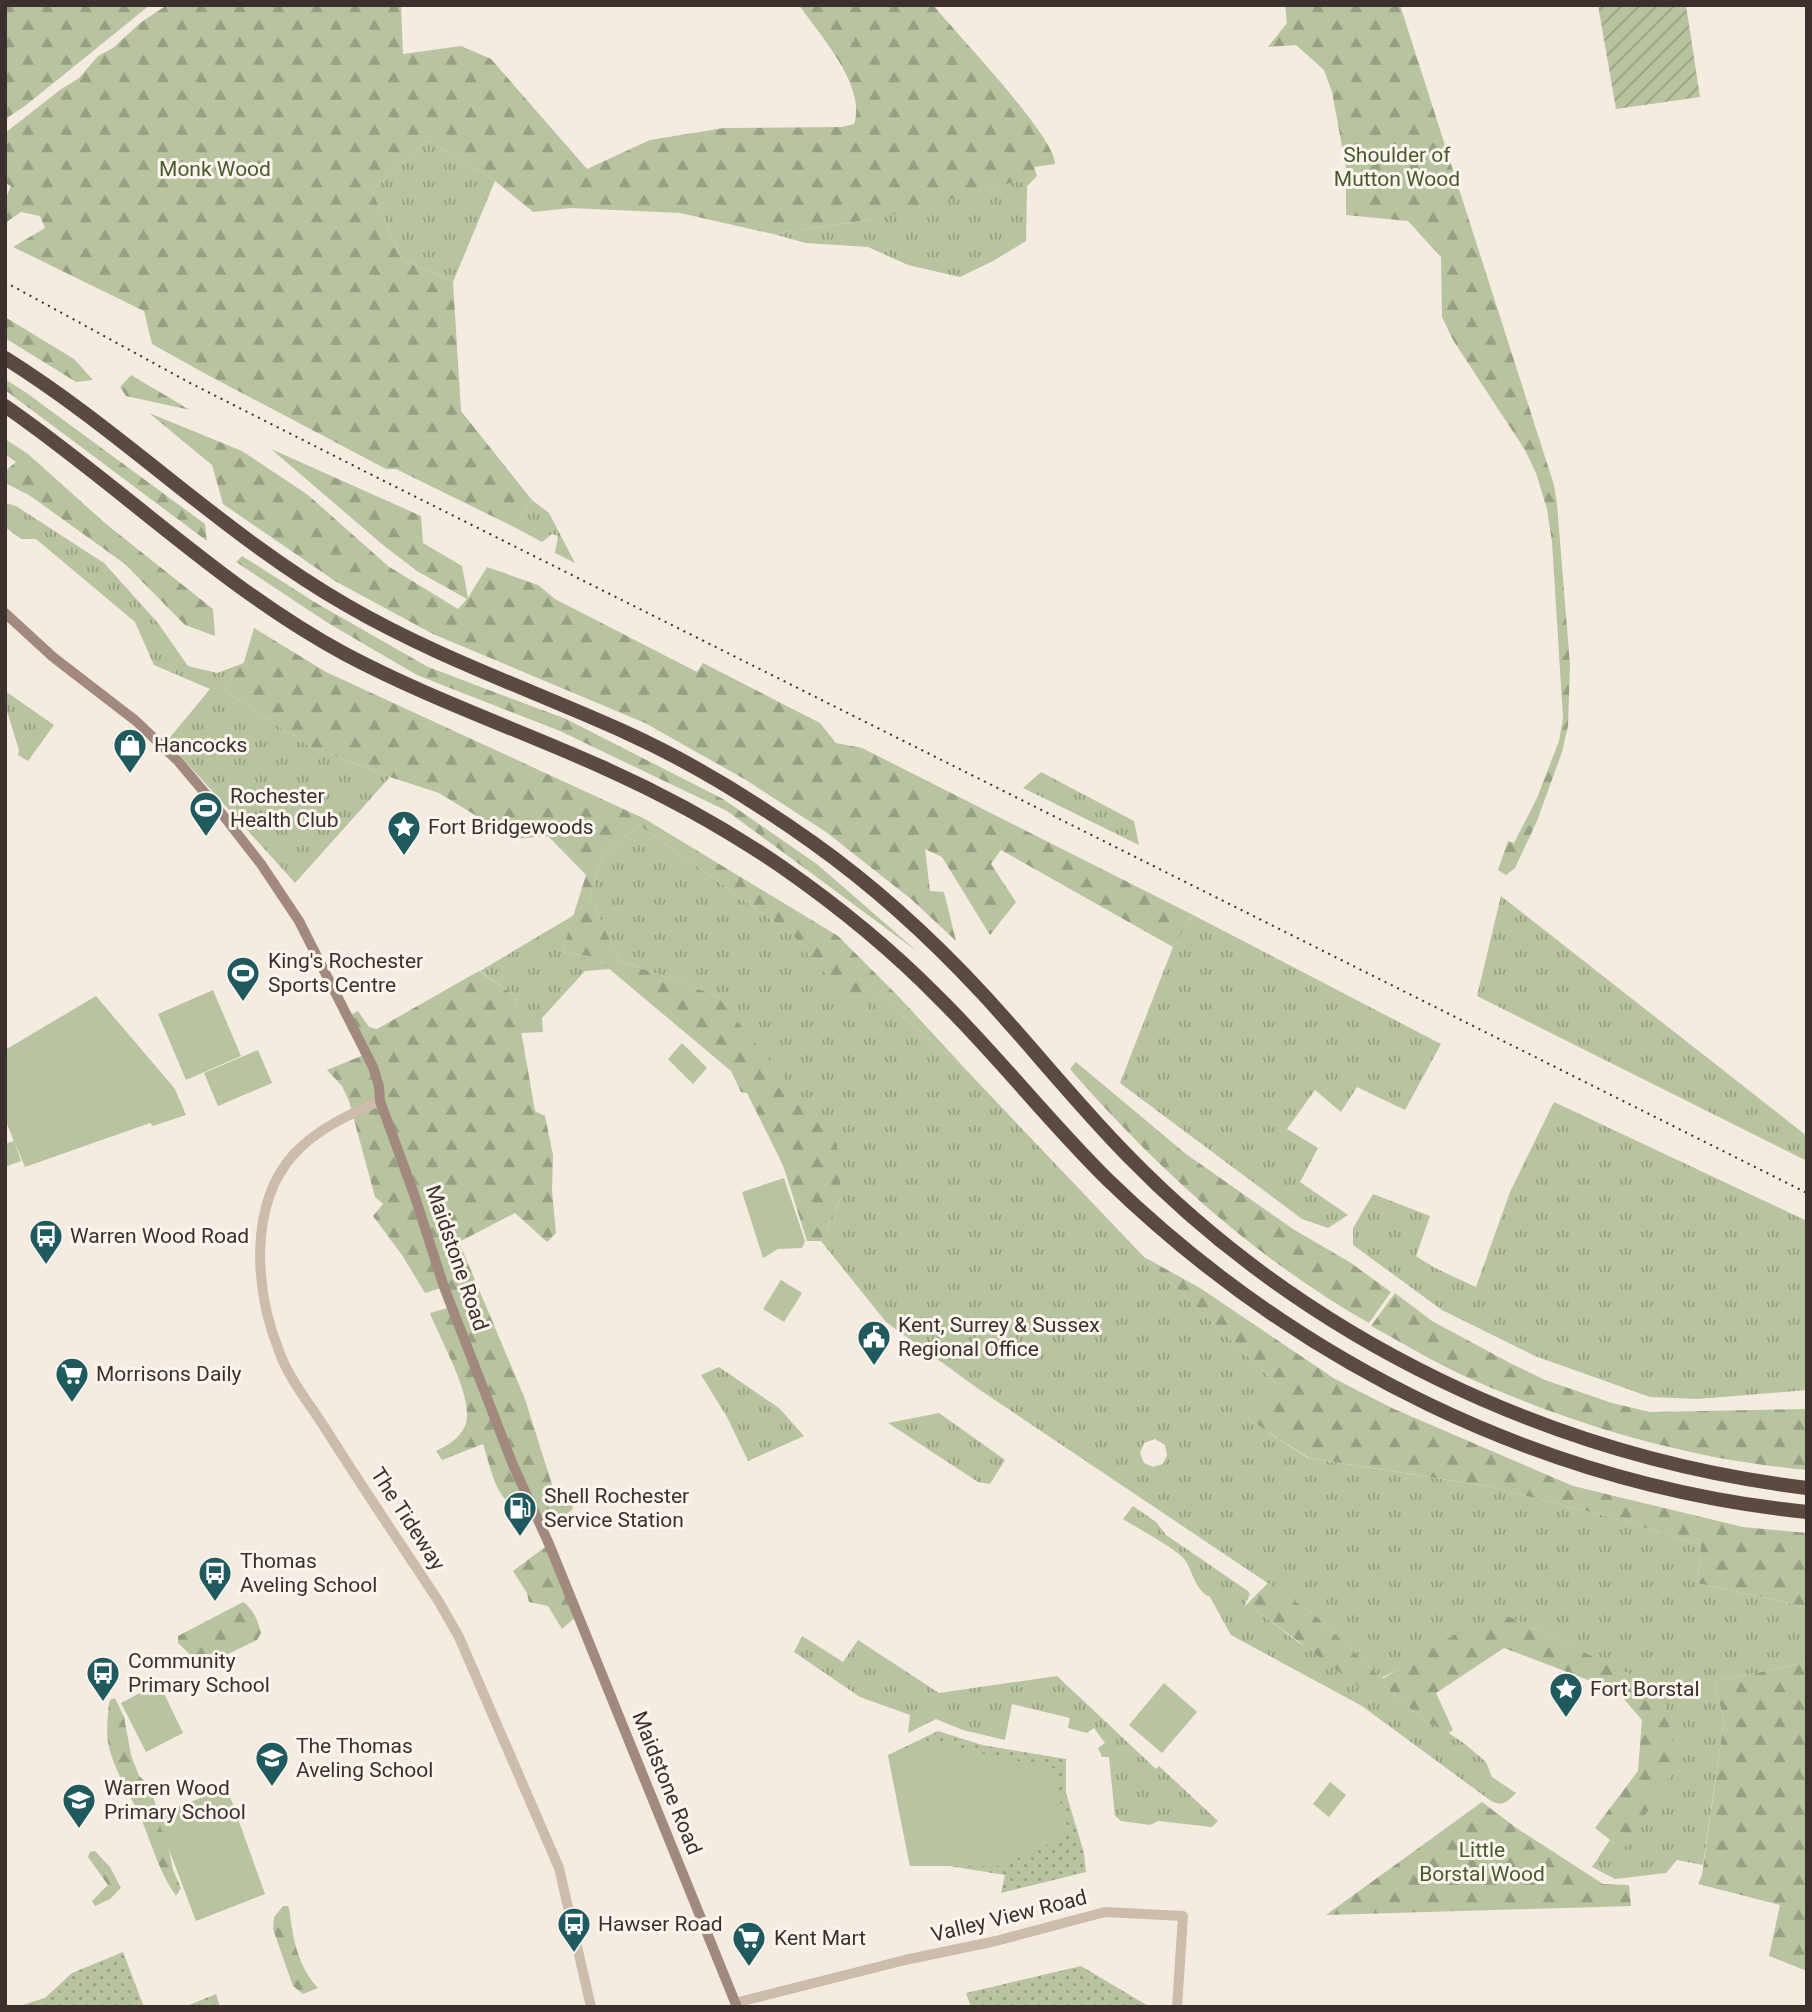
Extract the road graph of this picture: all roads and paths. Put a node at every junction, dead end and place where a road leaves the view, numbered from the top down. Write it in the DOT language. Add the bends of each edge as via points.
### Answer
graph roads {
  1 [pos="5,358"];
  2 [pos="5,406"];
  3 [pos="5,613"];
  4 [pos="380,1101"];
  5 [pos="1807,1488"];
  6 [pos="1807,1512"];
  7 [pos="736,2005"];
  8 [pos="591,2007"];
  9 [pos="1177,2007"];
  1 -- 5 [label="highway" via="313,586 440,653 666,752 815,844 909,919 1160,1187 1236,1253 1321,1314 1423,1372 1543,1425 1666,1463"];
  2 -- 6 [label="highway" via="233,583 322,641 643,787 723,829 792,874 848,915 923,982 1080,1151 1158,1226 1215,1274 1306,1338 1396,1390 1541,1452 1650,1485"];
  3 -- 4 [label="main road, Maidstone Road" via="152,736 232,826 299,921 373,1067"];
  4 -- 7 [label="main road, Maidstone Road" via="444,1287 513,1465"];
  4 -- 8 [label="street, The Tideway" via="310,1139 276,1180 261,1250 263,1297 289,1372 444,1609 465,1651 559,1868"];
  7 -- 9 [label="street, Valley View Road" via="1105,1912 1184,1916"];
}
